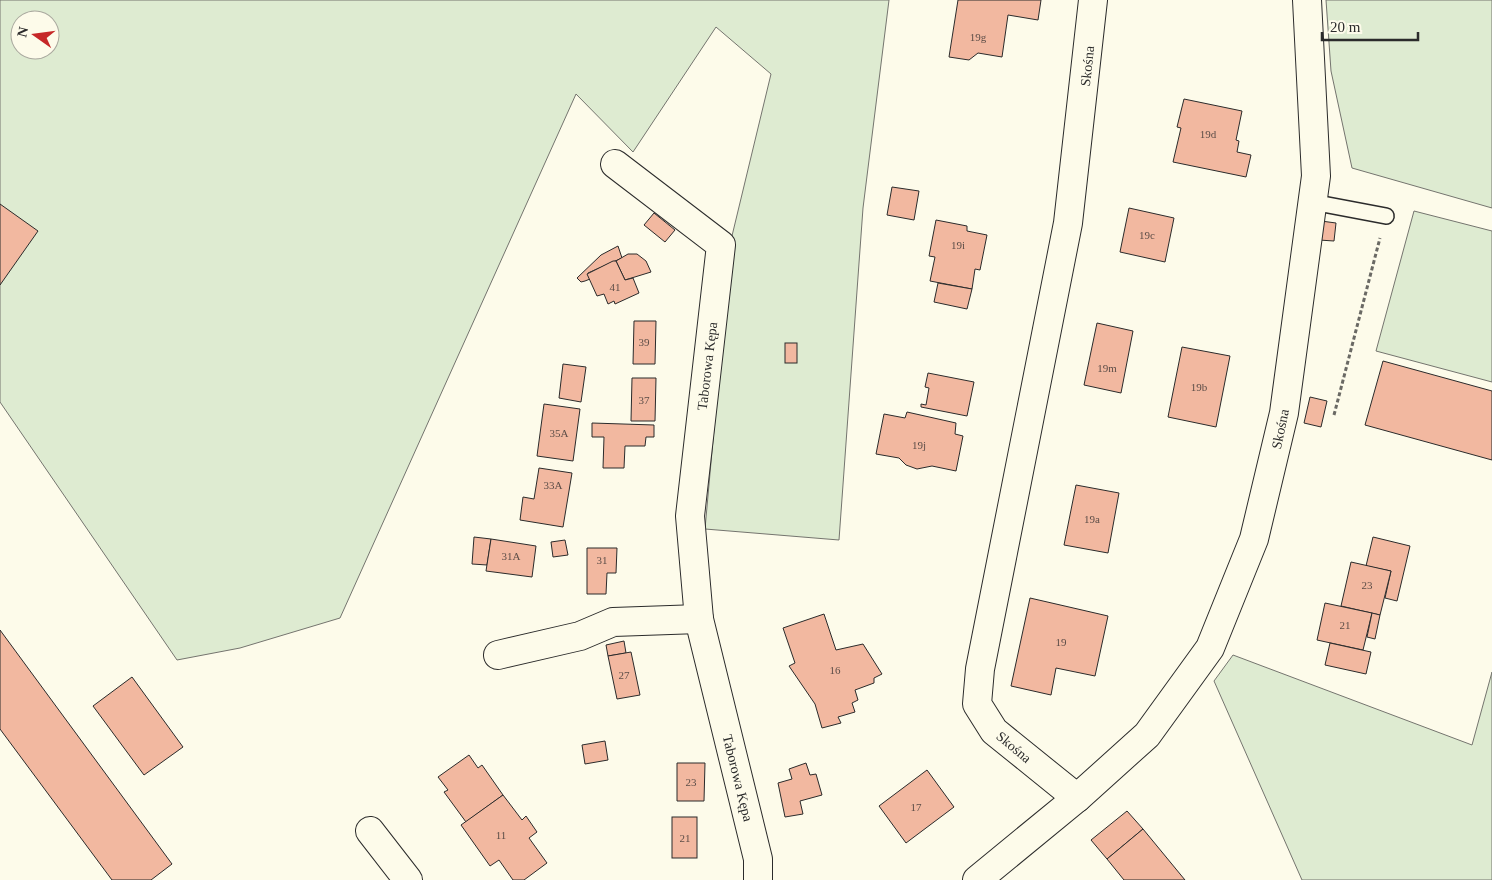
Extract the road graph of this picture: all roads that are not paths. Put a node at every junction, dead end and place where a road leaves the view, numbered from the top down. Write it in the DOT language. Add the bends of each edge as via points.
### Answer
graph roads {
  1 [pos="1094,0"];
  2 [pos="1307,0"];
  3 [pos="615,164"];
  4 [pos="1312,202"];
  5 [pos="1386,216"];
  6 [pos="699,619"];
  7 [pos="498,656"];
  8 [pos="1077,798"];
  9 [pos="370,831"];
  10 [pos="408,880"];
  11 [pos="758,880"];
  12 [pos="977,880"];
  1 -- 8 [label="street, Skośna" via="1068,223 980,669 977,704 994,732"];
  2 -- 4 [label="street, Skośna" via="1316,176"];
  3 -- 6 [label="street, Taborowa Kępa" via="721,246 690,516"];
  4 -- 5 [label="lane"];
  4 -- 8 [label="street, Skośna" via="1284,412 1254,539 1225,614 1210,648 1147,735"];
  6 -- 7 [label="street" via="614,622 580,636"];
  6 -- 11 [label="street, Taborowa Kępa" via="758,859"];
  8 -- 12 [label="street, Skośna"];
  9 -- 10 [label="street"];
}
